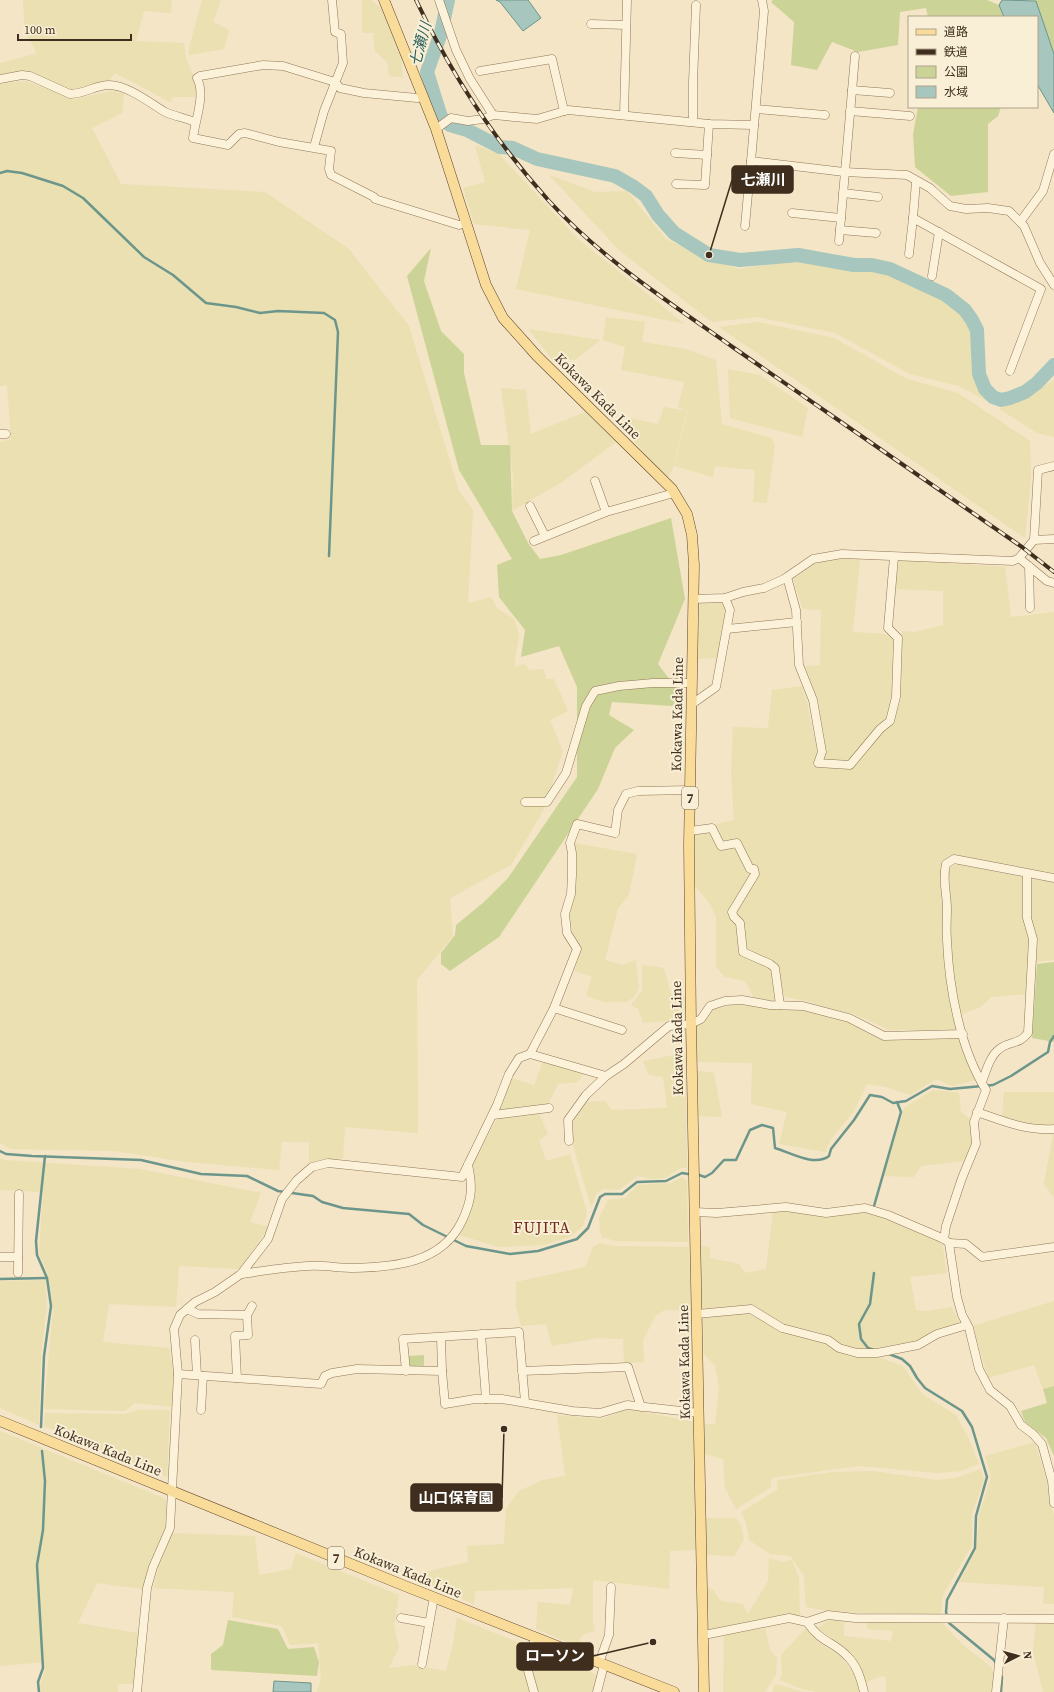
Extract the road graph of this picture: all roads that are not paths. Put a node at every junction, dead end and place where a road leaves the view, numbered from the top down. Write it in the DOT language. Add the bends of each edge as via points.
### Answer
graph roads {
  1 [pos="332,0"];
  2 [pos="384,0"];
  3 [pos="439,0"];
  4 [pos="627,0"];
  5 [pos="762,0"];
  6 [pos="696,5"];
  7 [pos="591,24"];
  8 [pos="626,25"];
  9 [pos="855,56"];
  10 [pos="480,71"];
  11 [pos="0,79"];
  12 [pos="335,82"];
  13 [pos="852,90"];
  14 [pos="890,93"];
  15 [pos="423,97"];
  16 [pos="756,109"];
  17 [pos="564,110"];
  18 [pos="850,111"];
  19 [pos="493,115"];
  20 [pos="624,115"];
  21 [pos="825,115"];
  22 [pos="910,116"];
  23 [pos="195,122"];
  24 [pos="694,122"];
  25 [pos="709,124"];
  26 [pos="754,126"];
  27 [pos="436,128"];
  28 [pos="314,146"];
  29 [pos="675,153"];
  30 [pos="1054,154"];
  31 [pos="707,156"];
  32 [pos="751,161"];
  33 [pos="844,172"];
  34 [pos="916,182"];
  35 [pos="676,184"];
  36 [pos="843,194"];
  37 [pos="878,197"];
  38 [pos="792,214"];
  39 [pos="841,218"];
  40 [pos="913,218"];
  41 [pos="1020,222"];
  42 [pos="466,223"];
  43 [pos="745,226"];
  44 [pos="840,230"];
  45 [pos="938,232"];
  46 [pos="876,233"];
  47 [pos="839,242"];
  48 [pos="909,254"];
  49 [pos="932,276"];
  50 [pos="1054,285"];
  51 [pos="1010,371"];
  52 [pos="1054,466"];
  53 [pos="595,480"];
  54 [pos="674,493"];
  55 [pos="530,506"];
  56 [pos="606,512"];
  57 [pos="545,536"];
  58 [pos="1054,539"];
  59 [pos="534,540"];
  60 [pos="1034,540"];
  61 [pos="894,557"];
  62 [pos="1019,558"];
  63 [pos="1029,566"];
  64 [pos="787,577"];
  65 [pos="1054,583"];
  66 [pos="726,598"];
  67 [pos="693,599"];
  68 [pos="1030,608"];
  69 [pos="796,622"];
  70 [pos="727,629"];
  71 [pos="692,683"];
  72 [pos="692,704"];
  73 [pos="690,790"];
  74 [pos="525,802"];
  75 [pos="690,831"];
  76 [pos="1027,874"];
  77 [pos="1054,878"];
  78 [pos="780,1005"];
  79 [pos="554,1008"];
  80 [pos="691,1024"];
  81 [pos="622,1030"];
  82 [pos="963,1034"];
  83 [pos="530,1054"];
  84 [pos="606,1076"];
  85 [pos="982,1082"];
  86 [pos="549,1108"];
  87 [pos="977,1112"];
  88 [pos="492,1115"];
  89 [pos="1054,1129"];
  90 [pos="569,1141"];
  91 [pos="468,1165"];
  92 [pos="19,1194"];
  93 [pos="694,1212"];
  94 [pos="947,1241"];
  95 [pos="1054,1247"];
  96 [pos="0,1257"];
  97 [pos="18,1257"];
  98 [pos="18,1273"];
  99 [pos="241,1274"];
  100 [pos="252,1306"];
  101 [pos="187,1309"];
  102 [pos="247,1314"];
  103 [pos="697,1314"];
  104 [pos="967,1325"];
  105 [pos="481,1334"];
  106 [pos="441,1337"];
  107 [pos="196,1340"];
  108 [pos="406,1371"];
  109 [pos="442,1371"];
  110 [pos="522,1371"];
  111 [pos="178,1374"];
  112 [pos="200,1376"];
  113 [pos="237,1378"];
  114 [pos="486,1399"];
  115 [pos="525,1402"];
  116 [pos="641,1407"];
  117 [pos="201,1410"];
  118 [pos="699,1413"];
  119 [pos="0,1421"];
  120 [pos="172,1491"];
  121 [pos="1054,1503"];
  122 [pos="611,1587"];
  123 [pos="434,1597"];
  124 [pos="401,1618"];
  125 [pos="1004,1618"];
  126 [pos="1054,1619"];
  127 [pos="808,1622"];
  128 [pos="429,1623"];
  129 [pos="704,1635"];
  130 [pos="535,1638"];
  131 [pos="422,1664"];
  132 [pos="601,1664"];
  133 [pos="137,1692"];
  134 [pos="534,1692"];
  135 [pos="597,1692"];
  136 [pos="674,1692"];
  137 [pos="704,1692"];
  138 [pos="864,1692"];
  139 [pos="996,1692"];
  1 -- 12 [label="street" via="335,32 341,34 343,63"];
  2 -- 15 [label="main road, Kokawa Kada Line / 7"];
  3 -- 19 [label="street" via="456,50 470,79"];
  4 -- 8 [label="street"];
  5 -- 16 [label="street" via="764,11"];
  6 -- 24 [label="street"];
  7 -- 8 [label="street"];
  8 -- 20 [label="street"];
  9 -- 13 [label="street"];
  10 -- 17 [label="street" via="552,59"];
  11 -- 23 [label="street" via="30,76 70,94 110,85 141,97 167,112"];
  12 -- 15 [label="street" via="340,88 364,93"];
  12 -- 23 [label="street" via="283,66 263,65 200,76 197,78 201,98"];
  12 -- 28 [label="street"];
  13 -- 14 [label="street"];
  13 -- 18 [label="street"];
  15 -- 27 [label="main road, Kokawa Kada Line / 7"];
  16 -- 21 [label="street"];
  16 -- 26 [label="street"];
  17 -- 19 [label="street" via="537,118"];
  17 -- 20 [label="street"];
  18 -- 22 [label="street"];
  18 -- 33 [label="street"];
  19 -- 27 [label="street" via="468,121 450,118"];
  20 -- 24 [label="street"];
  23 -- 28 [label="street" via="193,138 225,145 232,143 242,133 279,142"];
  24 -- 25 [label="street"];
  25 -- 26 [label="street"];
  25 -- 31 [label="street"];
  26 -- 32 [label="street"];
  27 -- 42 [label="main road, Kokawa Kada Line / 7"];
  28 -- 42 [label="street" via="331,150 331,175 375,199 459,225"];
  29 -- 31 [label="street"];
  30 -- 41 [label="street" via="1043,191"];
  31 -- 35 [label="street" via="705,186"];
  32 -- 33 [label="street"];
  32 -- 43 [label="street"];
  33 -- 34 [label="street" via="907,175"];
  33 -- 36 [label="street"];
  34 -- 40 [label="street"];
  34 -- 41 [label="street" via="930,188 950,206 1009,211"];
  36 -- 37 [label="street"];
  36 -- 39 [label="street"];
  38 -- 39 [label="street"];
  39 -- 44 [label="street"];
  40 -- 45 [label="street"];
  40 -- 48 [label="street"];
  41 -- 50 [label="street"];
  42 -- 54 [label="main road, Kokawa Kada Line / 7" via="486,285 503,318 537,356"];
  44 -- 46 [label="street"];
  44 -- 47 [label="street"];
  45 -- 49 [label="street"];
  45 -- 51 [label="street" via="1041,289"];
  52 -- 60 [label="street" via="1038,470"];
  53 -- 56 [label="street"];
  54 -- 56 [label="street"];
  54 -- 67 [label="main road, Kokawa Kada Line / 7" via="687,514 692,535"];
  55 -- 57 [label="street"];
  56 -- 57 [label="street"];
  57 -- 59 [label="street"];
  58 -- 60 [label="street"];
  60 -- 62 [label="street"];
  61 -- 62 [label="street" via="1013,561"];
  61 -- 64 [label="street" via="842,554 813,559"];
  61 -- 69 [label="street" via="888,628 898,638 896,697 890,721 880,729 850,765 818,763 822,752 812,700 799,665"];
  62 -- 63 [label="street"];
  63 -- 65 [label="street"];
  63 -- 68 [label="street"];
  64 -- 66 [label="street" via="764,588"];
  64 -- 69 [label="street" via="796,610"];
  66 -- 67 [label="street"];
  66 -- 70 [label="street" via="730,610"];
  67 -- 71 [label="main road, Kokawa Kada Line / 7"];
  69 -- 70 [label="street"];
  70 -- 72 [label="street" via="716,687"];
  71 -- 72 [label="main road, Kokawa Kada Line / 7"];
  71 -- 74 [label="street" via="646,684 595,691 586,706 566,773 547,802"];
  72 -- 73 [label="main road, Kokawa Kada Line / 7"];
  73 -- 75 [label="main road, Kokawa Kada Line / 7"];
  73 -- 79 [label="street" via="638,791 626,794 618,810 615,833 577,824 570,843 571,894 565,914 567,933 577,949"];
  75 -- 78 [label="street" via="712,828 721,846 737,843 750,869 754,869 755,874 732,912 740,923 743,952 775,968"];
  75 -- 80 [label="main road, Kokawa Kada Line / 7"];
  76 -- 77 [label="street"];
  76 -- 82 [label="street" via="954,859 946,864 943,875 947,907 946,940 952,994"];
  76 -- 85 [label="street" via="1028,918 1033,939 1028,1033 1022,1040 1003,1046 993,1055"];
  78 -- 80 [label="street" via="742,1000 725,1001 710,1006 701,1019"];
  78 -- 82 [label="street" via="803,1006 849,1018 884,1036"];
  79 -- 81 [label="street"];
  79 -- 83 [label="street"];
  80 -- 84 [label="street" via="669,1026"];
  80 -- 93 [label="main road, Kokawa Kada Line / 7"];
  82 -- 85 [label="street"];
  83 -- 84 [label="street"];
  83 -- 88 [label="street" via="519,1058 509,1074"];
  84 -- 90 [label="street" via="586,1095 568,1120"];
  85 -- 87 [label="street" via="986,1090"];
  86 -- 88 [label="street"];
  87 -- 89 [label="street" via="1018,1127"];
  87 -- 94 [label="street" via="974,1122 976,1144 946,1226"];
  88 -- 91 [label="street"];
  91 -- 99 [label="street" via="462,1177 328,1163 312,1167 302,1174 282,1199 268,1239"];
  91 -- 99 [label="street" via="472,1185 468,1210 454,1235 439,1250 394,1265 354,1268 308,1266"];
  92 -- 97 [label="street"];
  93 -- 94 [label="street" via="717,1213 786,1207 826,1213 865,1208 888,1215"];
  93 -- 103 [label="main road, Kokawa Kada Line / 7"];
  94 -- 95 [label="street" via="966,1244 982,1257"];
  94 -- 104 [label="street" via="957,1297"];
  96 -- 97 [label="street"];
  97 -- 98 [label="street"];
  99 -- 101 [label="street"];
  100 -- 102 [label="street"];
  101 -- 102 [label="street" via="198,1314"];
  101 -- 111 [label="street" via="180,1315 174,1328"];
  102 -- 113 [label="street" via="248,1335 235,1336"];
  103 -- 104 [label="street" via="751,1308 782,1328 828,1340 839,1348 857,1353 876,1353 918,1345 937,1334"];
  103 -- 118 [label="main road, Kokawa Kada Line / 7"];
  104 -- 121 [label="street" via="979,1369 990,1390 1010,1406 1021,1425 1042,1444 1052,1480"];
  105 -- 106 [label="street"];
  105 -- 110 [label="street" via="519,1332"];
  105 -- 114 [label="street"];
  106 -- 108 [label="street" via="403,1339"];
  106 -- 109 [label="street"];
  107 -- 112 [label="street"];
  108 -- 109 [label="street"];
  108 -- 113 [label="street" via="358,1369 332,1373 325,1376 321,1384"];
  109 -- 114 [label="street" via="445,1404"];
  110 -- 115 [label="street"];
  110 -- 116 [label="street" via="628,1367"];
  111 -- 112 [label="street"];
  111 -- 120 [label="street"];
  112 -- 113 [label="street"];
  112 -- 117 [label="street"];
  114 -- 115 [label="street"];
  115 -- 116 [label="street" via="572,1411 600,1413 627,1405"];
  116 -- 118 [label="street"];
  118 -- 129 [label="main road, Kokawa Kada Line / 7"];
  119 -- 120 [label="main road, Kokawa Kada Line / 7"];
  120 -- 123 [label="main road, Kokawa Kada Line / 7"];
  120 -- 133 [label="street" via="170,1528 147,1588"];
  122 -- 132 [label="street" via="609,1635"];
  123 -- 128 [label="street"];
  123 -- 130 [label="main road, Kokawa Kada Line / 7"];
  124 -- 128 [label="street"];
  125 -- 126 [label="street"];
  125 -- 127 [label="street" via="855,1618 828,1615"];
  125 -- 139 [label="street"];
  127 -- 129 [label="street" via="790,1618"];
  127 -- 138 [label="street" via="822,1640 848,1656 861,1678"];
  128 -- 131 [label="street"];
  129 -- 137 [label="main road, Kokawa Kada Line / 7"];
  130 -- 132 [label="main road, Kokawa Kada Line / 7"];
  130 -- 134 [label="street" via="527,1667"];
  132 -- 135 [label="street"];
  132 -- 136 [label="main road, Kokawa Kada Line / 7"];
}
